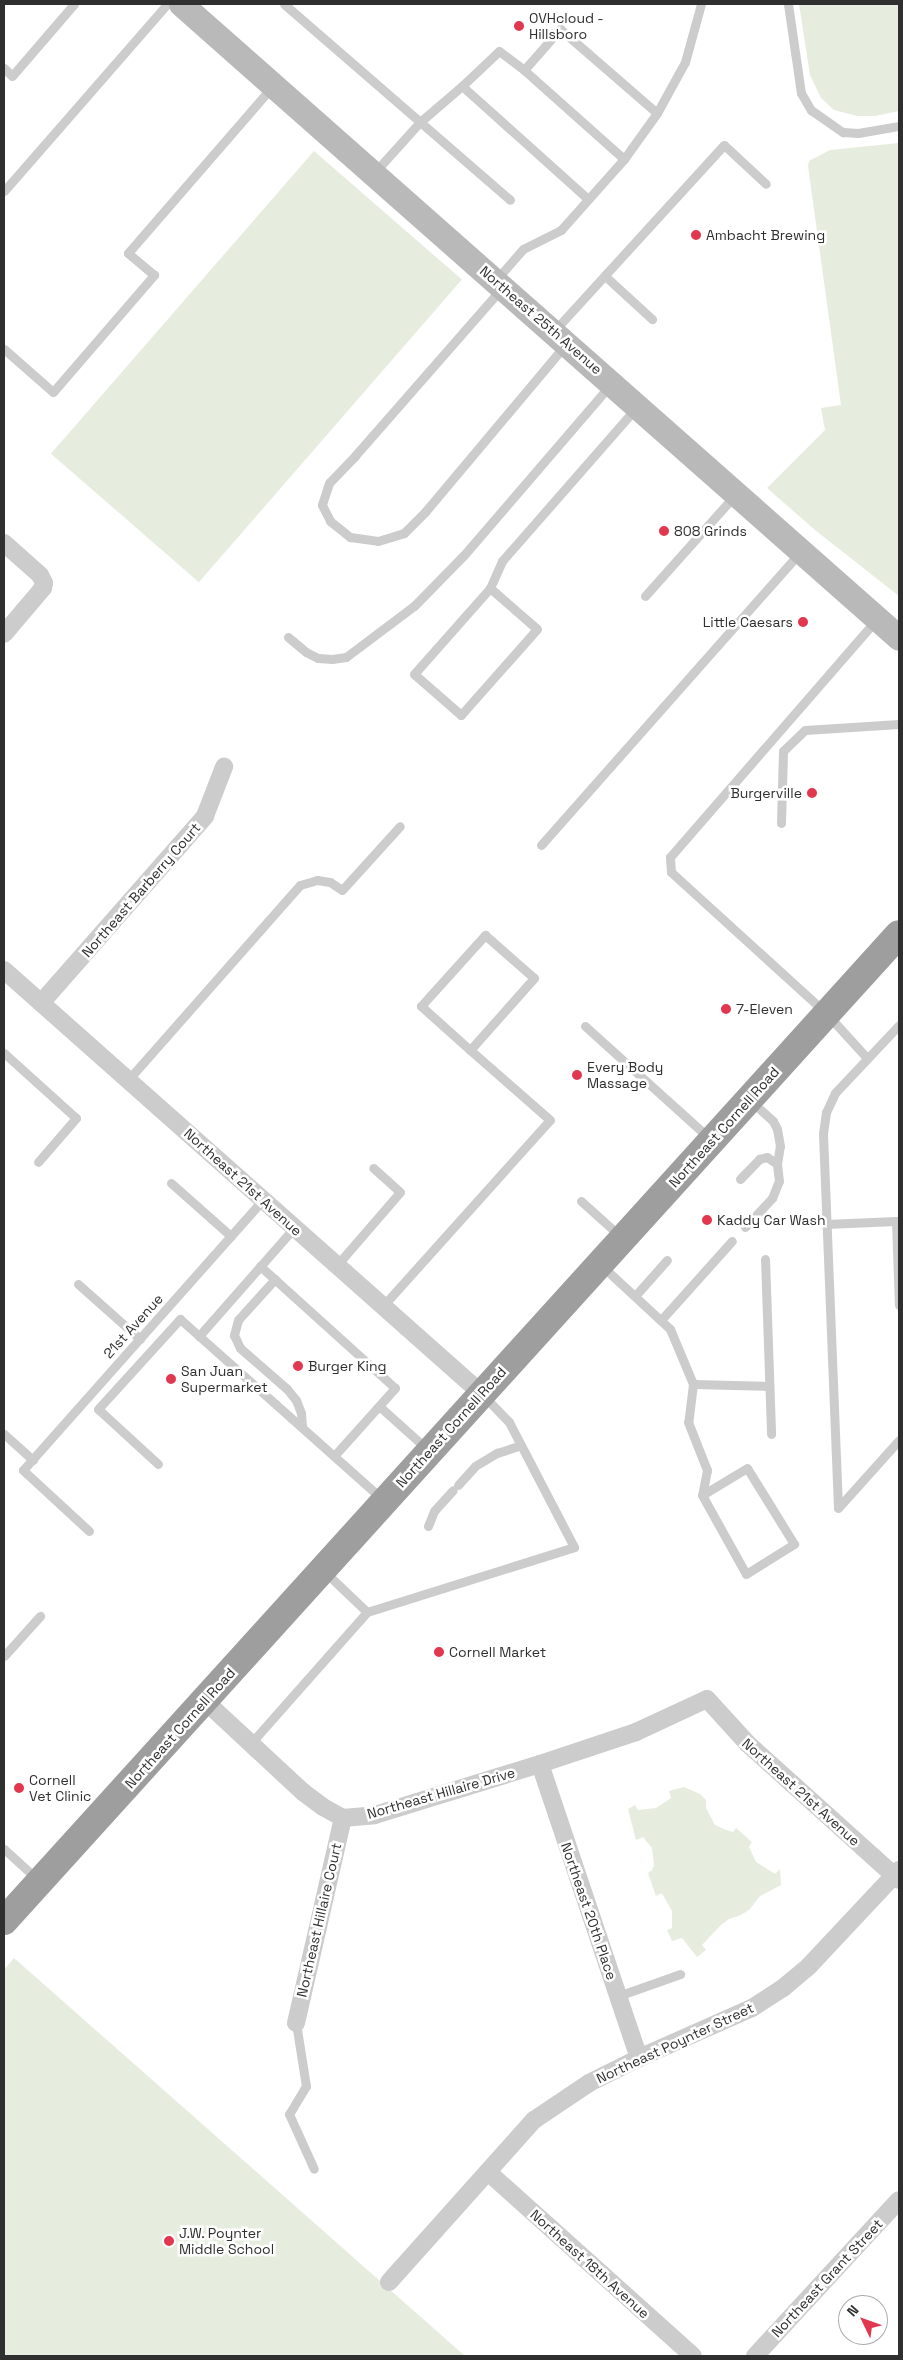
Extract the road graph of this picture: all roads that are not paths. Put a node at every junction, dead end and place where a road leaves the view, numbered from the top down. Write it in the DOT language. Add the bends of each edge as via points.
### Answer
graph roads {
  1 [pos="74,4"];
  2 [pos="167,4"];
  3 [pos="181,4"];
  4 [pos="284,4"];
  5 [pos="701,4"];
  6 [pos="788,4"];
  7 [pos="4,68"];
  8 [pos="524,70"];
  9 [pos="274,86"];
  10 [pos="462,86"];
  11 [pos="657,113"];
  12 [pos="420,122"];
  13 [pos="899,126"];
  14 [pos="624,159"];
  15 [pos="374,173"];
  16 [pos="766,184"];
  17 [pos="4,191"];
  18 [pos="588,199"];
  19 [pos="510,200"];
  20 [pos="605,276"];
  21 [pos="499,284"];
  22 [pos="652,319"];
  23 [pos="561,337"];
  24 [pos="4,349"];
  25 [pos="612,382"];
  26 [pos="638,406"];
  27 [pos="737,492"];
  28 [pos="4,543"];
  29 [pos="802,550"];
  30 [pos="490,588"];
  31 [pos="646,596"];
  32 [pos="878,618"];
  33 [pos="4,634"];
  34 [pos="288,637"];
  35 [pos="899,638"];
  36 [pos="899,724"];
  37 [pos="224,767"];
  38 [pos="781,823"];
  39 [pos="400,826"];
  40 [pos="541,845"];
  41 [pos="899,934"];
  42 [pos="4,970"];
  43 [pos="41,1003"];
  44 [pos="827,1014"];
  45 [pos="899,1025"];
  46 [pos="585,1026"];
  47 [pos="470,1050"];
  48 [pos="4,1053"];
  49 [pos="867,1058"];
  50 [pos="128,1080"];
  51 [pos="749,1099"];
  52 [pos="712,1140"];
  53 [pos="38,1162"];
  54 [pos="776,1164"];
  55 [pos="373,1168"];
  56 [pos="740,1179"];
  57 [pos="170,1183"];
  58 [pos="264,1200"];
  59 [pos="581,1201"];
  60 [pos="826,1224"];
  61 [pos="745,1227"];
  62 [pos="294,1228"];
  63 [pos="232,1236"];
  64 [pos="623,1238"];
  65 [pos="732,1241"];
  66 [pos="765,1259"];
  67 [pos="667,1260"];
  68 [pos="600,1264"];
  69 [pos="337,1265"];
  70 [pos="260,1266"];
  71 [pos="274,1279"];
  72 [pos="78,1284"];
  73 [pos="635,1296"];
  74 [pos="899,1305"];
  75 [pos="382,1307"];
  76 [pos="661,1320"];
  77 [pos="199,1336"];
  78 [pos="140,1339"];
  79 [pos="693,1384"];
  80 [pos="769,1386"];
  81 [pos="482,1394"];
  82 [pos="380,1406"];
  83 [pos="302,1427"];
  84 [pos="4,1434"];
  85 [pos="770,1434"];
  86 [pos="899,1440"];
  87 [pos="521,1445"];
  88 [pos="430,1452"];
  89 [pos="334,1456"];
  90 [pos="33,1460"];
  91 [pos="158,1464"];
  92 [pos="702,1495"];
  93 [pos="385,1502"];
  94 [pos="428,1526"];
  95 [pos="89,1531"];
  96 [pos="323,1570"];
  97 [pos="366,1612"];
  98 [pos="40,1616"];
  99 [pos="4,1656"];
  100 [pos="707,1699"];
  101 [pos="205,1701"];
  102 [pos="251,1743"];
  103 [pos="540,1764"];
  104 [pos="343,1818"];
  105 [pos="4,1849"];
  106 [pos="898,1875"];
  107 [pos="40,1882"];
  108 [pos="4,1921"];
  109 [pos="680,1974"];
  110 [pos="618,1996"];
  111 [pos="296,2023"];
  112 [pos="639,2058"];
  113 [pos="314,2169"];
  114 [pos="488,2172"];
  115 [pos="899,2200"];
  116 [pos="389,2282"];
  117 [pos="693,2356"];
  118 [pos="755,2356"];
  1 -- 7 [label="lane" via="12,76"];
  2 -- 17 [label="lane"];
  3 -- 9 [label="main road, Northeast 25th Avenue"];
  4 -- 12 [label="lane"];
  5 -- 11 [label="lane" via="685,62"];
  6 -- 13 [label="lane" via="801,93 811,110 843,132 858,133"];
  8 -- 10 [label="lane" via="499,50"];
  8 -- 11 [label="lane" via="560,29"];
  8 -- 14 [label="lane"];
  9 -- 15 [label="main road, Northeast 25th Avenue"];
  9 -- 24 [label="lane" via="128,253 154,275 53,392"];
  10 -- 12 [label="lane"];
  10 -- 18 [label="lane"];
  11 -- 14 [label="lane"];
  12 -- 15 [label="lane"];
  12 -- 19 [label="lane"];
  14 -- 18 [label="lane"];
  15 -- 21 [label="main road, Northeast 25th Avenue"];
  16 -- 20 [label="lane" via="724,145"];
  18 -- 21 [label="lane" via="561,230 523,249"];
  20 -- 22 [label="lane"];
  20 -- 23 [label="lane"];
  21 -- 23 [label="main road, Northeast 25th Avenue"];
  21 -- 23 [label="lane" via="329,483 322,505 330,521 350,537 378,541 404,533 426,512"];
  23 -- 25 [label="main road, Northeast 25th Avenue"];
  25 -- 26 [label="main road, Northeast 25th Avenue"];
  25 -- 34 [label="lane" via="464,555 414,606 346,657 318,658"];
  26 -- 27 [label="main road, Northeast 25th Avenue"];
  26 -- 30 [label="lane" via="502,561"];
  27 -- 29 [label="main road, Northeast 25th Avenue"];
  27 -- 31 [label="lane"];
  28 -- 33 [label="street" via="40,575 44,588"];
  29 -- 32 [label="main road, Northeast 25th Avenue"];
  29 -- 40 [label="lane"];
  30 -- 30 [label="lane" via="414,674 461,715 537,629"];
  32 -- 35 [label="main road, Northeast 25th Avenue"];
  32 -- 44 [label="lane" via="670,858 671,872"];
  36 -- 38 [label="lane" via="806,730 783,751"];
  37 -- 43 [label="street, Northeast Barberry Court" via="205,816"];
  39 -- 50 [label="lane" via="342,890 330,882 317,880 300,885"];
  41 -- 44 [label="highway, Northeast Cornell Road"];
  42 -- 43 [label="street, Northeast 21st Avenue"];
  43 -- 50 [label="street, Northeast 21st Avenue"];
  44 -- 49 [label="lane"];
  44 -- 51 [label="highway, Northeast Cornell Road"];
  45 -- 49 [label="lane"];
  46 -- 52 [label="lane"];
  47 -- 47 [label="lane" via="421,1006 485,935 534,978"];
  47 -- 75 [label="lane" via="550,1120"];
  48 -- 53 [label="lane" via="76,1118"];
  49 -- 60 [label="lane" via="835,1093 826,1112 823,1134"];
  50 -- 58 [label="street, Northeast 21st Avenue"];
  51 -- 52 [label="highway, Northeast Cornell Road"];
  51 -- 54 [label="lane" via="777,1128 780,1146"];
  52 -- 64 [label="highway, Northeast Cornell Road"];
  54 -- 56 [label="lane" via="767,1157 759,1159"];
  54 -- 61 [label="lane" via="777,1190"];
  55 -- 69 [label="lane" via="400,1192"];
  57 -- 63 [label="lane"];
  58 -- 62 [label="street, Northeast 21st Avenue"];
  58 -- 63 [label="lane, 21st Avenue"];
  59 -- 64 [label="lane"];
  60 -- 74 [label="lane" via="896,1221"];
  60 -- 86 [label="lane" via="838,1508"];
  62 -- 69 [label="street, Northeast 21st Avenue"];
  62 -- 70 [label="lane"];
  63 -- 78 [label="lane, 21st Avenue"];
  64 -- 68 [label="highway, Northeast Cornell Road"];
  65 -- 76 [label="lane"];
  66 -- 80 [label="lane"];
  67 -- 73 [label="lane"];
  68 -- 73 [label="lane"];
  68 -- 81 [label="highway, Northeast Cornell Road"];
  69 -- 75 [label="street, Northeast 21st Avenue"];
  70 -- 71 [label="lane"];
  70 -- 77 [label="lane"];
  71 -- 82 [label="lane" via="395,1388"];
  71 -- 83 [label="lane" via="238,1320 234,1335 240,1348 288,1388 298,1406"];
  72 -- 78 [label="lane"];
  73 -- 76 [label="lane"];
  75 -- 81 [label="street, Northeast 21st Avenue"];
  76 -- 79 [label="lane" via="670,1329"];
  77 -- 83 [label="lane"];
  77 -- 91 [label="lane" via="180,1319 98,1410"];
  78 -- 90 [label="lane, 21st Avenue"];
  79 -- 80 [label="lane"];
  79 -- 92 [label="lane" via="688,1422 707,1470"];
  80 -- 85 [label="lane"];
  81 -- 87 [label="lane" via="509,1422"];
  81 -- 88 [label="highway, Northeast Cornell Road"];
  82 -- 88 [label="lane"];
  82 -- 89 [label="lane"];
  83 -- 89 [label="lane"];
  84 -- 90 [label="lane"];
  87 -- 94 [label="lane" via="475,1466 434,1511"];
  87 -- 97 [label="lane" via="574,1546"];
  88 -- 93 [label="highway, Northeast Cornell Road"];
  89 -- 93 [label="lane"];
  90 -- 95 [label="lane, 21st Avenue" via="24,1470"];
  92 -- 92 [label="lane" via="746,1574 794,1544 747,1468"];
  93 -- 96 [label="highway, Northeast Cornell Road"];
  96 -- 97 [label="lane"];
  96 -- 101 [label="highway, Northeast Cornell Road"];
  97 -- 102 [label="lane"];
  98 -- 99 [label="lane"];
  100 -- 103 [label="street, Northeast Hillaire Drive" via="636,1732"];
  100 -- 106 [label="street, Northeast 21st Avenue" via="748,1744"];
  101 -- 102 [label="street"];
  101 -- 107 [label="highway, Northeast Cornell Road"];
  102 -- 104 [label="street" via="303,1792"];
  103 -- 104 [label="street, Northeast Hillaire Drive" via="376,1815"];
  103 -- 110 [label="street, Northeast 20th Place"];
  104 -- 111 [label="street, Northeast Hillaire Court"];
  105 -- 107 [label="lane"];
  106 -- 112 [label="street, Northeast Poynter Street" via="809,1966 783,1988 752,2008"];
  107 -- 108 [label="highway, Northeast Cornell Road"];
  109 -- 110 [label="lane"];
  110 -- 112 [label="street, Northeast 20th Place"];
  111 -- 113 [label="lane" via="306,2086 289,2114"];
  112 -- 114 [label="street, Northeast Poynter Street" via="589,2082 534,2120"];
  114 -- 116 [label="street, Northeast Poynter Street"];
  114 -- 117 [label="street, Northeast 18th Avenue"];
  115 -- 118 [label="street, Northeast Grant Street"];
}
